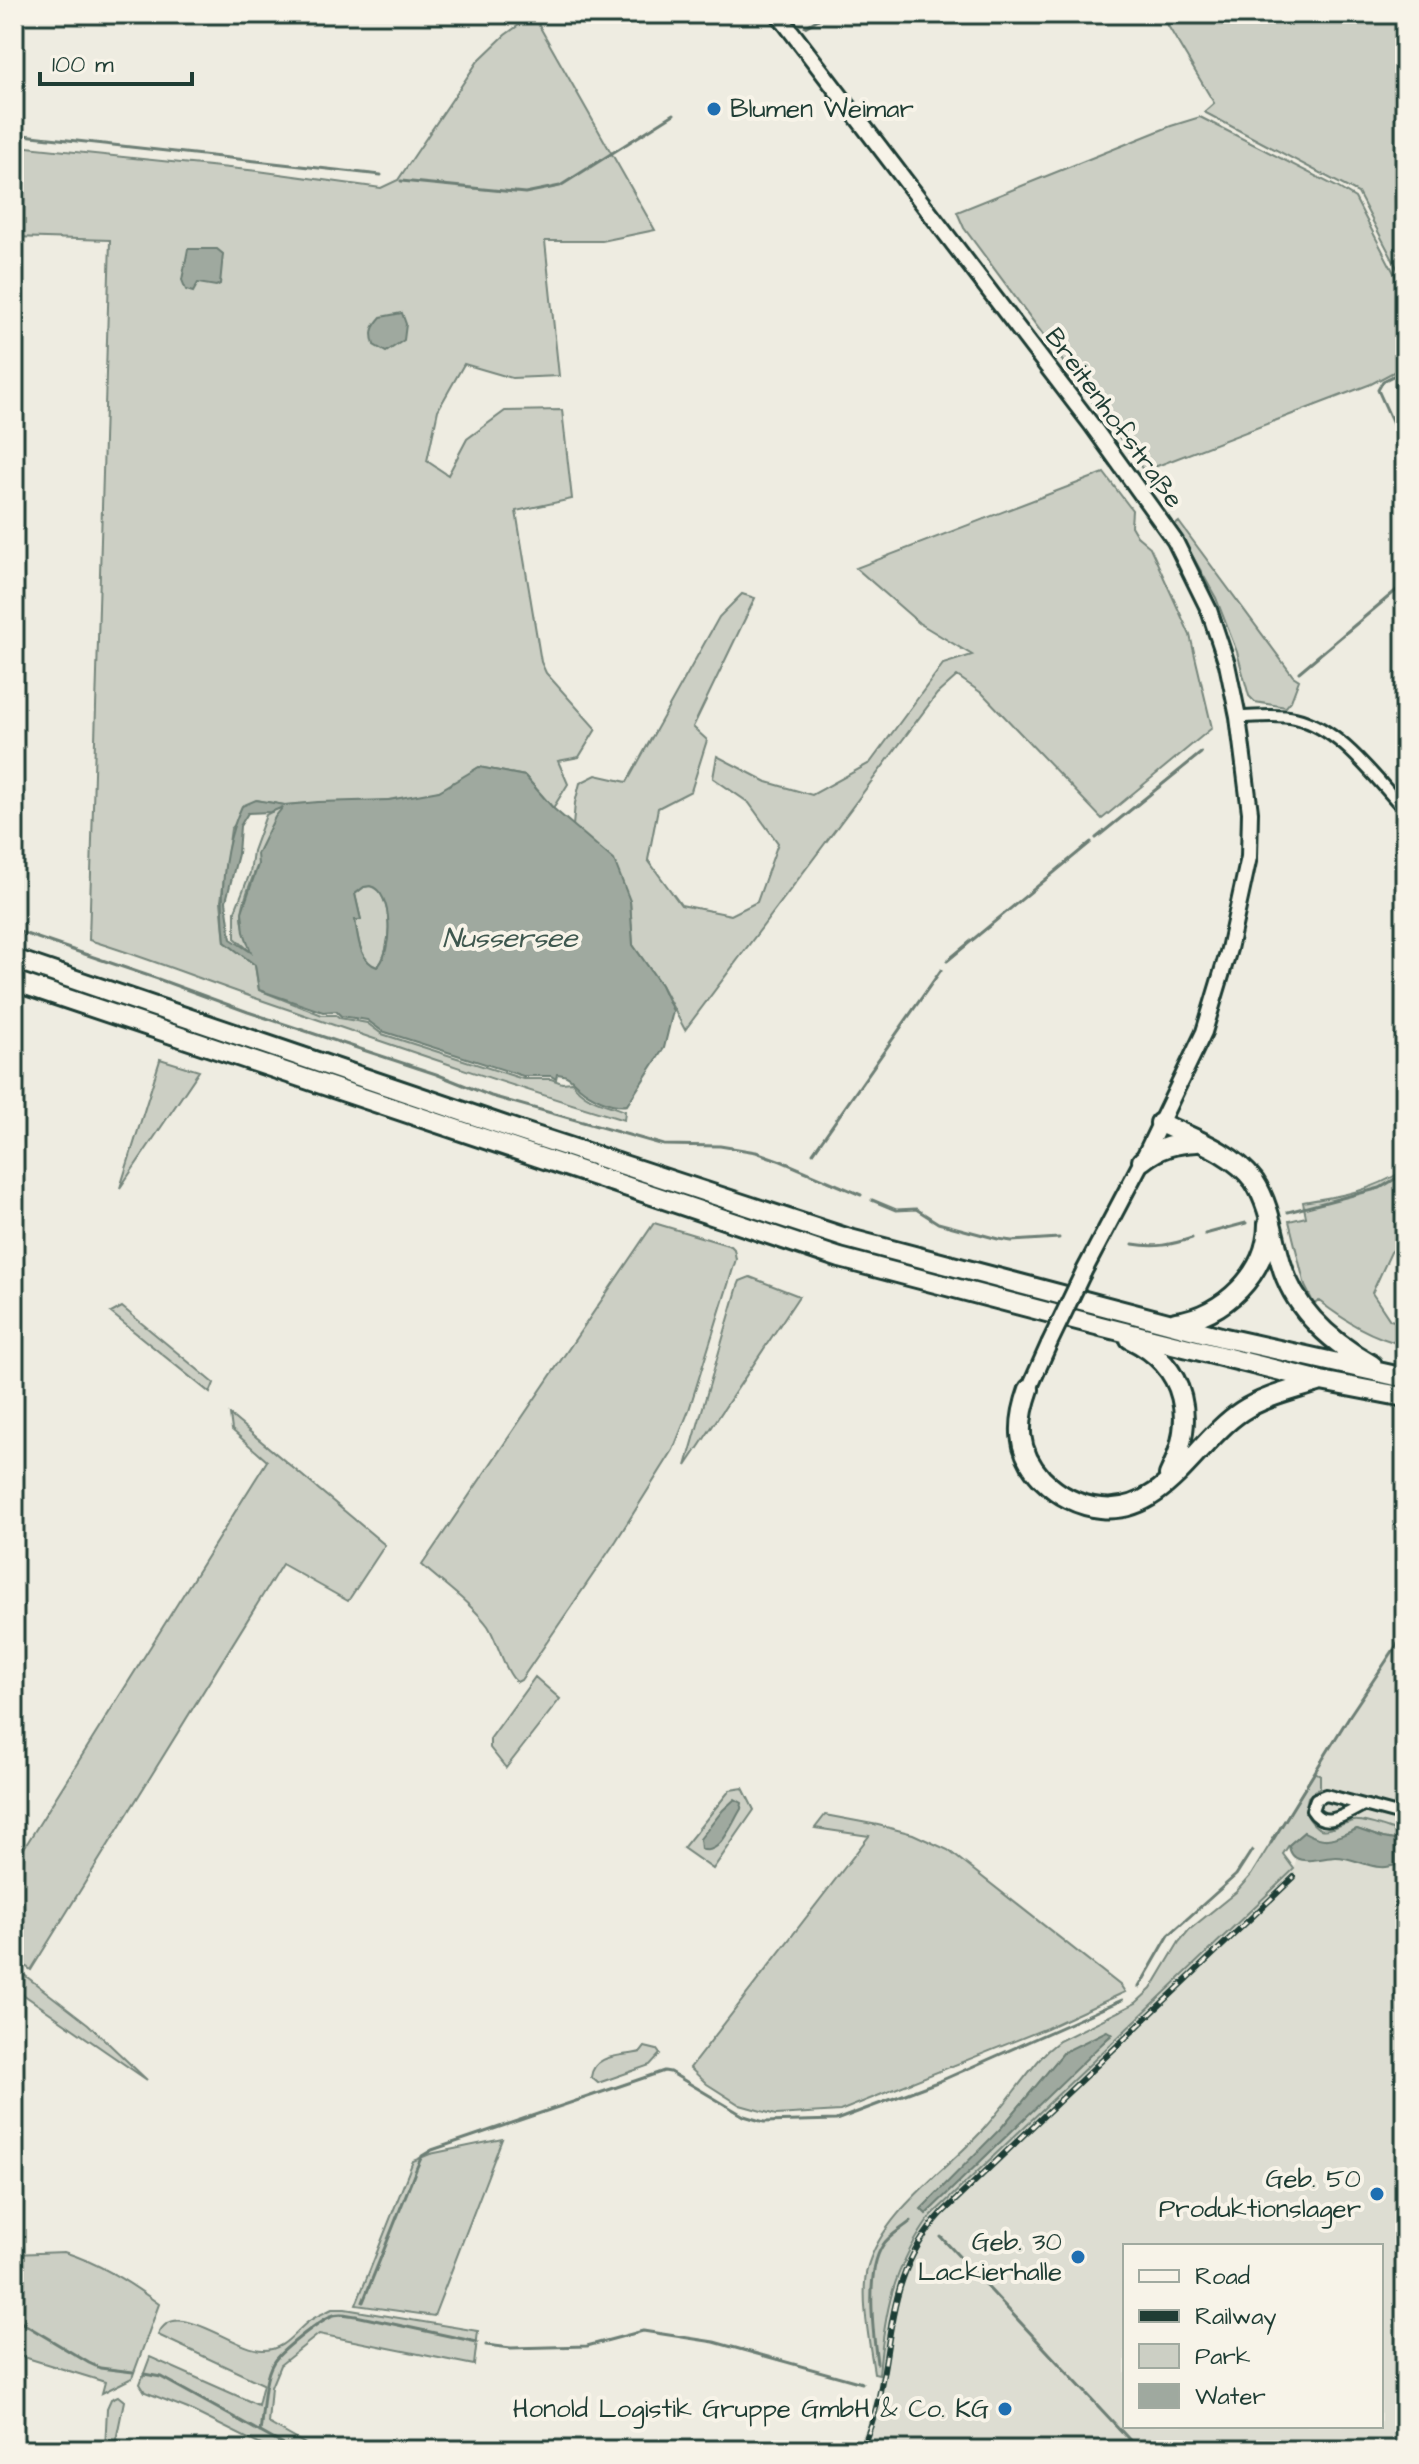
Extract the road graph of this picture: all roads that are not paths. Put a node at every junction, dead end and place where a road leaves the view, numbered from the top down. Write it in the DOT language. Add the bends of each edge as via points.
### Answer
graph roads {
  1 [pos="778,14"];
  2 [pos="1238,717"];
  3 [pos="1405,810"];
  4 [pos="14,959"];
  5 [pos="14,981"];
  6 [pos="1160,1123"];
  7 [pos="1197,1142"];
  8 [pos="1142,1161"];
  9 [pos="1268,1213"];
  10 [pos="1169,1323"];
  11 [pos="1104,1327"];
  12 [pos="1397,1376"];
  13 [pos="1321,1381"];
  14 [pos="1029,1389"];
  15 [pos="1405,1397"];
  16 [pos="1165,1485"];
  17 [pos="1363,1805"];
  18 [pos="1405,1816"];
  1 -- 2 [label="main road, Breitenhofstraße" via="1175,541 1209,610"];
  2 -- 3 [label="street" via="1293,717 1315,725 1353,754"];
  2 -- 6 [label="main road, Breitenhofstraße" via="1250,812 1249,857 1204,1032"];
  4 -- 10 [label="highway" via="846,1238"];
  5 -- 11 [label="highway" via="840,1258"];
  6 -- 7 [label="highway"];
  6 -- 8 [label="main road, Breitenhofstraße"];
  7 -- 8 [label="highway" via="1168,1146"];
  7 -- 9 [label="highway" via="1254,1181"];
  8 -- 14 [label="main road, Breitenhofstraße, bridge"];
  9 -- 10 [label="highway" via="1268,1235 1257,1265 1235,1295 1211,1312"];
  9 -- 12 [label="highway" via="1282,1267 1320,1329 1347,1351"];
  10 -- 12 [label="highway"];
  11 -- 13 [label="highway"];
  11 -- 16 [label="highway" via="1160,1357 1184,1400 1185,1433"];
  13 -- 15 [label="highway"];
  13 -- 16 [label="highway" via="1244,1410"];
  14 -- 16 [label="highway" via="1020,1421 1025,1452 1032,1469 1065,1497 1087,1507 1112,1509 1136,1504"];
  17 -- 18 [label="street"];
}
